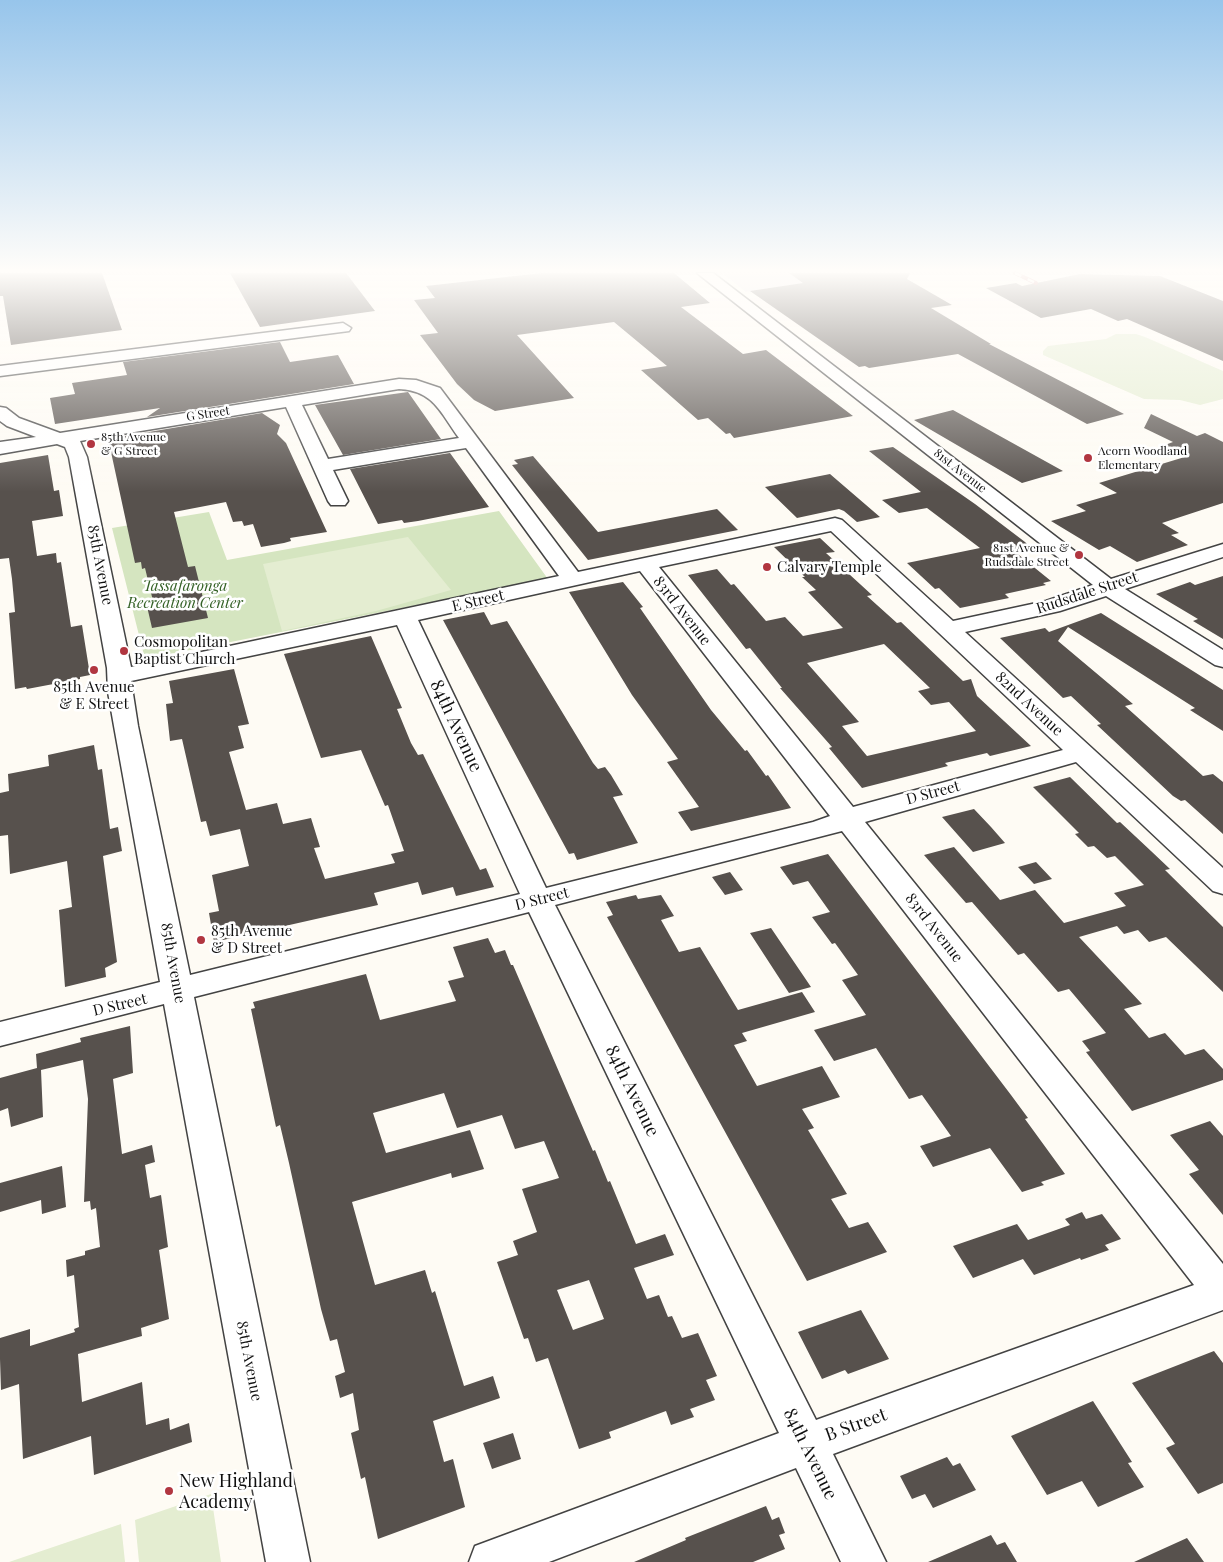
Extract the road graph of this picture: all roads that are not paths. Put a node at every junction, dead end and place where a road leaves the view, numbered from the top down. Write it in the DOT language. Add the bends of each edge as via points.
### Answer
graph roads {
  1 [pos="200,346"];
  2 [pos="798,346"];
  3 [pos="0,371"];
  4 [pos="291,400"];
  5 [pos="0,412"];
  6 [pos="60,438"];
  7 [pos="471,442"];
  8 [pos="1,443"];
  9 [pos="322,466"];
  10 [pos="338,501"];
  11 [pos="835,524"];
  12 [pos="1223,550"];
  13 [pos="645,563"];
  14 [pos="572,579"];
  15 [pos="1107,587"];
  16 [pos="405,617"];
  17 [pos="950,629"];
  18 [pos="1223,660"];
  19 [pos="120,676"];
  20 [pos="1081,753"];
  21 [pos="848,820"];
  22 [pos="1223,884"];
  23 [pos="538,900"];
  24 [pos="178,991"];
  25 [pos="0,1034"];
  26 [pos="1223,1292"];
  27 [pos="804,1444"];
  28 [pos="288,1562"];
  29 [pos="491,1562"];
  30 [pos="864,1562"];
  1 -- 3 [label="street"];
  2 -- 15 [label="street, 81st Avenue"];
  4 -- 6 [label="street, G Street"];
  4 -- 7 [label="street, G Street" via="399,384 416,385 434,392"];
  4 -- 9 [label="street"];
  5 -- 6 [label="street, 85th Avenue" via="13,422"];
  6 -- 8 [label="street, G Street"];
  6 -- 19 [label="street, 85th Avenue" via="73,444 78,457"];
  7 -- 9 [label="street"];
  7 -- 14 [label="street"];
  9 -- 10 [label="street"];
  11 -- 13 [label="street, E Street"];
  11 -- 17 [label="street, 82nd Avenue"];
  12 -- 15 [label="street, Rudsdale Street"];
  13 -- 14 [label="street, E Street"];
  13 -- 21 [label="street, 83rd Avenue"];
  14 -- 16 [label="street, E Street"];
  15 -- 17 [label="street, Rudsdale Street" via="1052,606"];
  15 -- 18 [label="street, 81st Avenue"];
  16 -- 19 [label="street, E Street"];
  16 -- 23 [label="street, 84th Avenue"];
  17 -- 20 [label="street, 82nd Avenue"];
  19 -- 24 [label="street, 85th Avenue" via="122,701"];
  20 -- 21 [label="street, D Street" via="874,809"];
  20 -- 22 [label="street, 82nd Avenue"];
  21 -- 23 [label="street, D Street"];
  21 -- 26 [label="street, 83rd Avenue"];
  23 -- 24 [label="street, D Street"];
  23 -- 27 [label="street, 84th Avenue"];
  24 -- 25 [label="street, D Street"];
  24 -- 28 [label="street, 85th Avenue"];
  26 -- 27 [label="street, B Street"];
  27 -- 29 [label="street, B Street"];
  27 -- 30 [label="street, 84th Avenue"];
}
